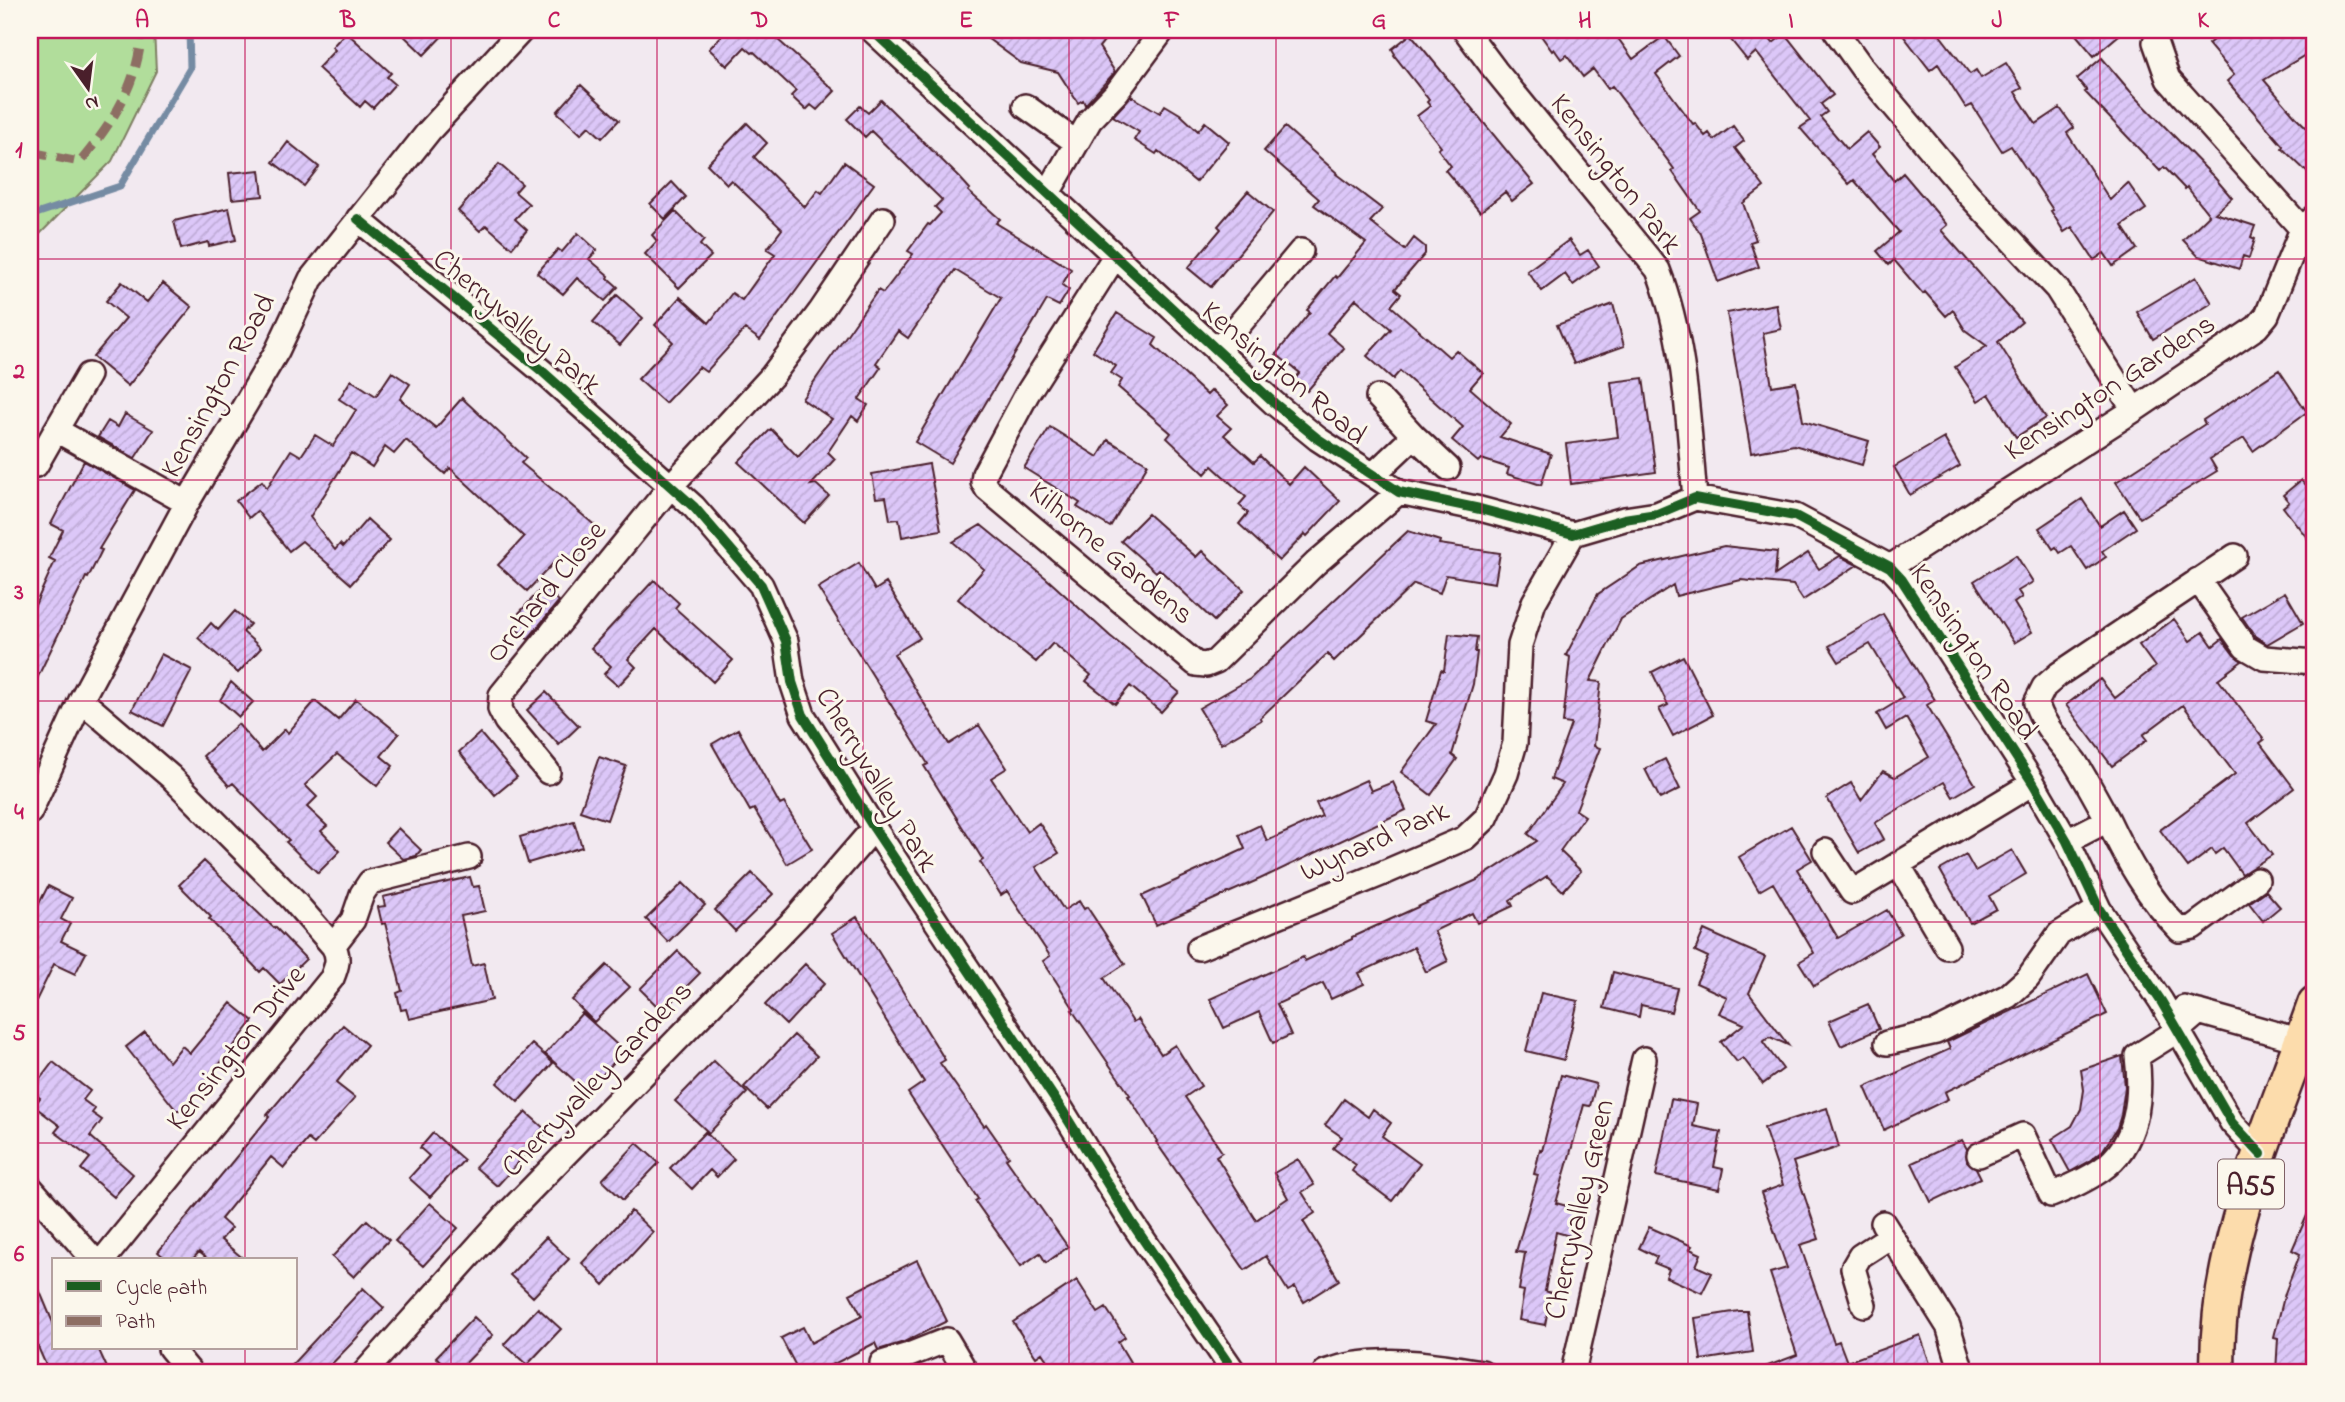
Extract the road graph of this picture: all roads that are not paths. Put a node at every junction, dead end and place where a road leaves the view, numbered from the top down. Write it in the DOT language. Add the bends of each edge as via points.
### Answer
graph roads {
  1 [pos="522,30"];
  2 [pos="872,30"];
  3 [pos="1163,30"];
  4 [pos="1465,30"];
  5 [pos="1835,30"];
  6 [pos="2155,43"];
  7 [pos="1025,106"];
  8 [pos="1077,143"];
  9 [pos="1048,193"];
  10 [pos="358,219"];
  11 [pos="883,219"];
  12 [pos="2309,223"];
  13 [pos="1301,251"];
  14 [pos="1115,256"];
  15 [pos="1217,351"];
  16 [pos="88,376"];
  17 [pos="1378,397"];
  18 [pos="2134,410"];
  19 [pos="56,430"];
  20 [pos="1414,436"];
  21 [pos="36,465"];
  22 [pos="1448,468"];
  23 [pos="1373,475"];
  24 [pos="670,486"];
  25 [pos="1399,492"];
  26 [pos="1695,498"];
  27 [pos="187,503"];
  28 [pos="1573,534"];
  29 [pos="2235,556"];
  30 [pos="1890,567"];
  31 [pos="2198,580"];
  32 [pos="2315,662"];
  33 [pos="81,700"];
  34 [pos="548,772"];
  35 [pos="2033,783"];
  36 [pos="30,812"];
  37 [pos="2108,820"];
  38 [pos="874,828"];
  39 [pos="2067,841"];
  40 [pos="1825,851"];
  41 [pos="469,857"];
  42 [pos="1898,864"];
  43 [pos="2257,880"];
  44 [pos="2099,909"];
  45 [pos="333,946"];
  46 [pos="1947,947"];
  47 [pos="1199,948"];
  48 [pos="2161,1001"];
  49 [pos="2315,1003"];
  50 [pos="2199,1012"];
  51 [pos="2177,1031"];
  52 [pos="2302,1041"];
  53 [pos="1887,1043"];
  54 [pos="1644,1059"];
  55 [pos="2261,1154"];
  56 [pos="1979,1155"];
  57 [pos="30,1187"];
  58 [pos="92,1258"];
  59 [pos="105,1258"];
  60 [pos="1864,1305"];
  61 [pos="172,1350"];
  62 [pos="881,1363"];
  63 [pos="190,1372"];
  64 [pos="365,1372"];
  65 [pos="966,1372"];
  66 [pos="1234,1372"];
  67 [pos="1325,1372"];
  68 [pos="1482,1372"];
  69 [pos="1573,1372"];
  70 [pos="1962,1372"];
  71 [pos="2218,1372"];
  1 -- 10 [label="street, Kensington Road" via="429,131"];
  2 -- 9 [label="street, Kensington Road"];
  3 -- 8 [label="street" via="1090,120"];
  4 -- 26 [label="street, Kensington Park" via="1658,270 1682,355"];
  5 -- 18 [label="street" via="1970,196 2057,289"];
  6 -- 12 [label="street" via="2168,79"];
  7 -- 8 [label="street"];
  8 -- 9 [label="street"];
  9 -- 14 [label="street, Kensington Road"];
  10 -- 24 [label="street, Cherryvalley Park" via="543,372"];
  10 -- 27 [label="street, Kensington Road" via="311,279 277,351"];
  11 -- 24 [label="street, Orchard Close" via="772,376"];
  12 -- 18 [label="street, Kensington Gardens" via="2267,315 2257,327"];
  13 -- 15 [label="street"];
  14 -- 15 [label="street, Kensington Road"];
  14 -- 25 [label="street, Kilhorne Gardens" via="1027,394 983,482 1196,664 1216,661 1316,563"];
  15 -- 23 [label="street, Kensington Road" via="1318,439"];
  16 -- 19 [label="street"];
  17 -- 20 [label="street"];
  18 -- 30 [label="street, Kensington Gardens"];
  19 -- 21 [label="street"];
  19 -- 27 [label="street"];
  20 -- 22 [label="street"];
  20 -- 23 [label="street"];
  23 -- 25 [label="street, Kensington Road"];
  24 -- 34 [label="street, Orchard Close" via="501,695 500,709 506,721"];
  24 -- 38 [label="street, Cherryvalley Park" via="761,585 786,641 803,715"];
  25 -- 28 [label="street, Kensington Road"];
  26 -- 28 [label="street" via="1657,514"];
  26 -- 30 [label="street, Kensington Road" via="1795,516"];
  27 -- 33 [label="street, Kensington Road"];
  28 -- 47 [label="street, Wynard Park" via="1534,601 1520,645 1515,743 1486,818 1465,838"];
  29 -- 31 [label="street"];
  30 -- 35 [label="street, Kensington Road"];
  31 -- 32 [label="street" via="2245,646 2264,658"];
  31 -- 37 [label="street" via="2059,674 2044,687 2036,703 2048,730 2084,775"];
  33 -- 36 [label="street, Kensington Road"];
  33 -- 45 [label="street, Kensington Drive" via="171,777"];
  35 -- 39 [label="street, Kensington Road"];
  35 -- 42 [label="street"];
  37 -- 39 [label="street"];
  37 -- 43 [label="street" via="2131,867 2180,930 2193,927"];
  38 -- 64 [label="street, Cherryvalley Gardens" via="797,917 508,1213"];
  38 -- 66 [label="street, Cherryvalley Park"];
  39 -- 44 [label="street, Kensington Road"];
  40 -- 42 [label="street" via="1852,892"];
  41 -- 45 [label="street" via="370,882 353,920"];
  42 -- 46 [label="street"];
  44 -- 48 [label="street, Kensington Road"];
  44 -- 53 [label="street" via="2059,934 2028,978 2008,996 1936,1032"];
  45 -- 59 [label="street, Kensington Drive" via="338,963 332,978"];
  48 -- 50 [label="street"];
  48 -- 51 [label="street, Kensington Road"];
  49 -- 52 [label="highway, A55"];
  50 -- 51 [label="street"];
  50 -- 52 [label="street"];
  51 -- 55 [label="street, Kensington Road" via="2232,1123"];
  51 -- 56 [label="street" via="2137,1056 2140,1078 2133,1127 2104,1169 2051,1195 2024,1135"];
  52 -- 55 [label="highway, A55"];
  54 -- 69 [label="street, Cherryvalley Green"];
  55 -- 71 [label="highway, A55" via="2236,1227 2219,1309"];
  57 -- 58 [label="street"];
  60 -- 70 [label="street" via="1853,1268 1887,1230 1948,1326"];
  61 -- 63 [label="street"];
  62 -- 65 [label="street" via="947,1340"];
  67 -- 68 [label="street" via="1387,1361"];
}
